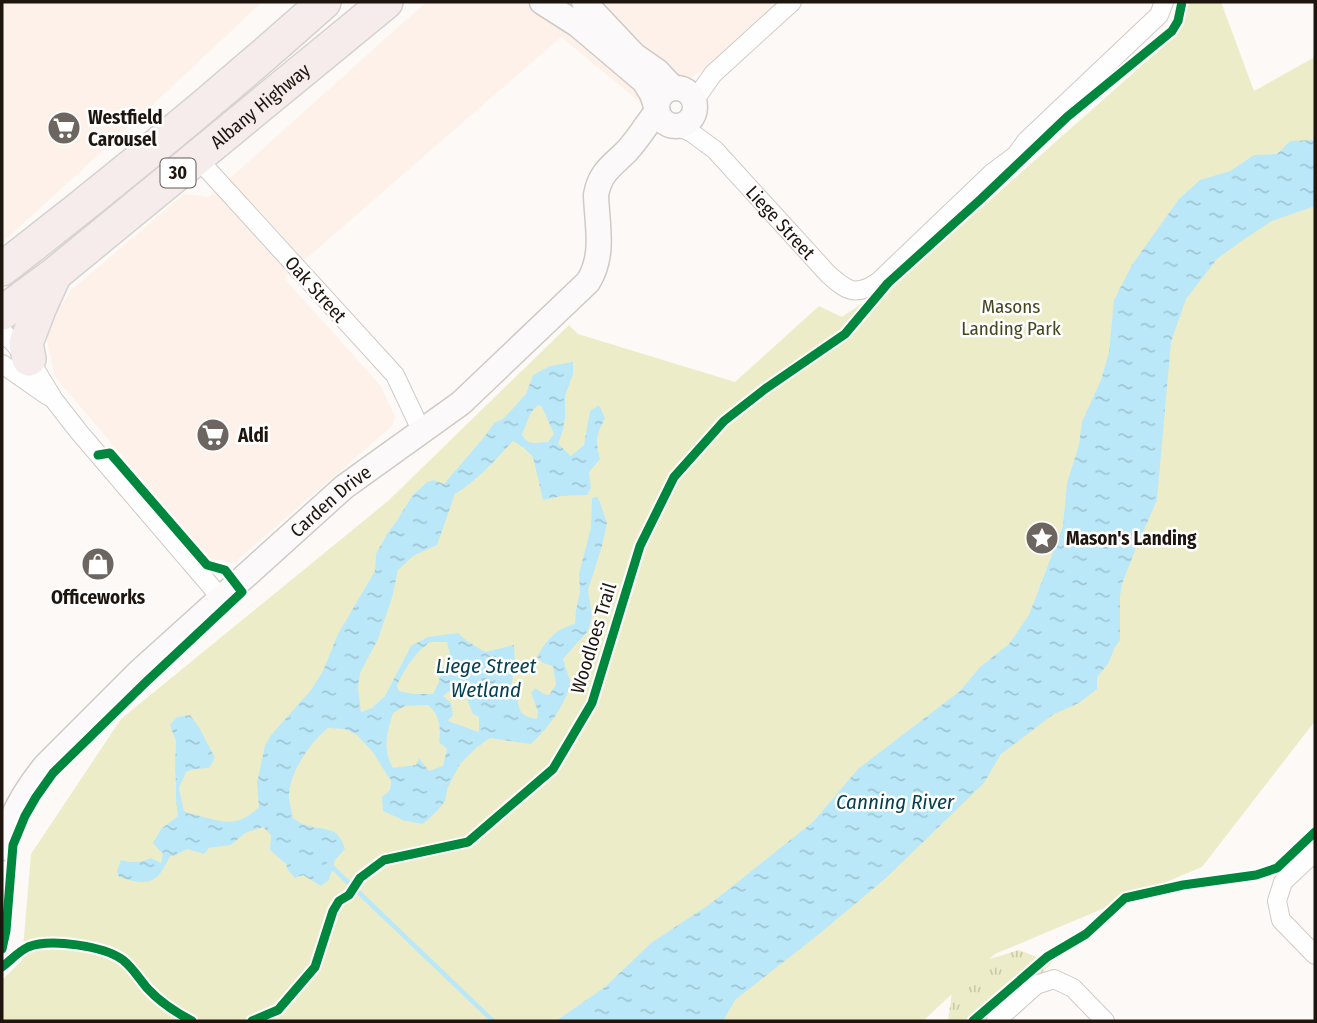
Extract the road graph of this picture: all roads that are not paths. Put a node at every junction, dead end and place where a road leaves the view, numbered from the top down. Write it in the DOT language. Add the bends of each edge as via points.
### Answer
graph roads {
  1 [pos="386,2"];
  2 [pos="542,2"];
  3 [pos="583,2"];
  4 [pos="792,2"];
  5 [pos="1164,2"];
  6 [pos="318,6"];
  7 [pos="674,108"];
  8 [pos="197,158"];
  9 [pos="2,270"];
  10 [pos="55,274"];
  11 [pos="2,313"];
  12 [pos="2,331"];
  13 [pos="15,362"];
  14 [pos="54,400"];
  15 [pos="421,430"];
  16 [pos="220,598"];
  17 [pos="8,806"];
  18 [pos="2,848"];
  19 [pos="1315,852"];
  20 [pos="1315,955"];
  21 [pos="996,1021"];
  22 [pos="1105,1021"];
  1 -- 8 [label="highway, Albany Highway / 30"];
  2 -- 7 [label="street, Liege Street" via="579,25 644,81 652,94"];
  3 -- 7 [label="street, Liege Street" via="634,55 657,71"];
  4 -- 7 [label="street"];
  5 -- 7 [label="street, Liege Street" via="1159,15 1016,155 867,289 849,290 828,274 715,150 700,125"];
  6 -- 9 [label="highway, Albany Highway / 30" via="183,124"];
  7 -- 15 [label="street, Carden Drive" via="607,169 598,185 599,260 588,282 461,403"];
  8 -- 10 [label="highway, Albany Highway / 30"];
  8 -- 15 [label="street, Oak Street" via="395,375"];
  10 -- 11 [label="highway, Albany Highway / 30"];
  10 -- 13 [label="highway"];
  12 -- 13 [label="street"];
  13 -- 14 [label="street"];
  13 -- 14 [label="street"];
  14 -- 16 [label="street"];
  15 -- 16 [label="street, Carden Drive" via="344,487"];
  16 -- 17 [label="street, Carden Drive"];
  17 -- 18 [label="street, Carden Drive"];
  19 -- 20 [label="street" via="1283,883 1277,901 1281,920"];
  21 -- 22 [label="street" via="1036,985 1054,979 1073,988"];
}
